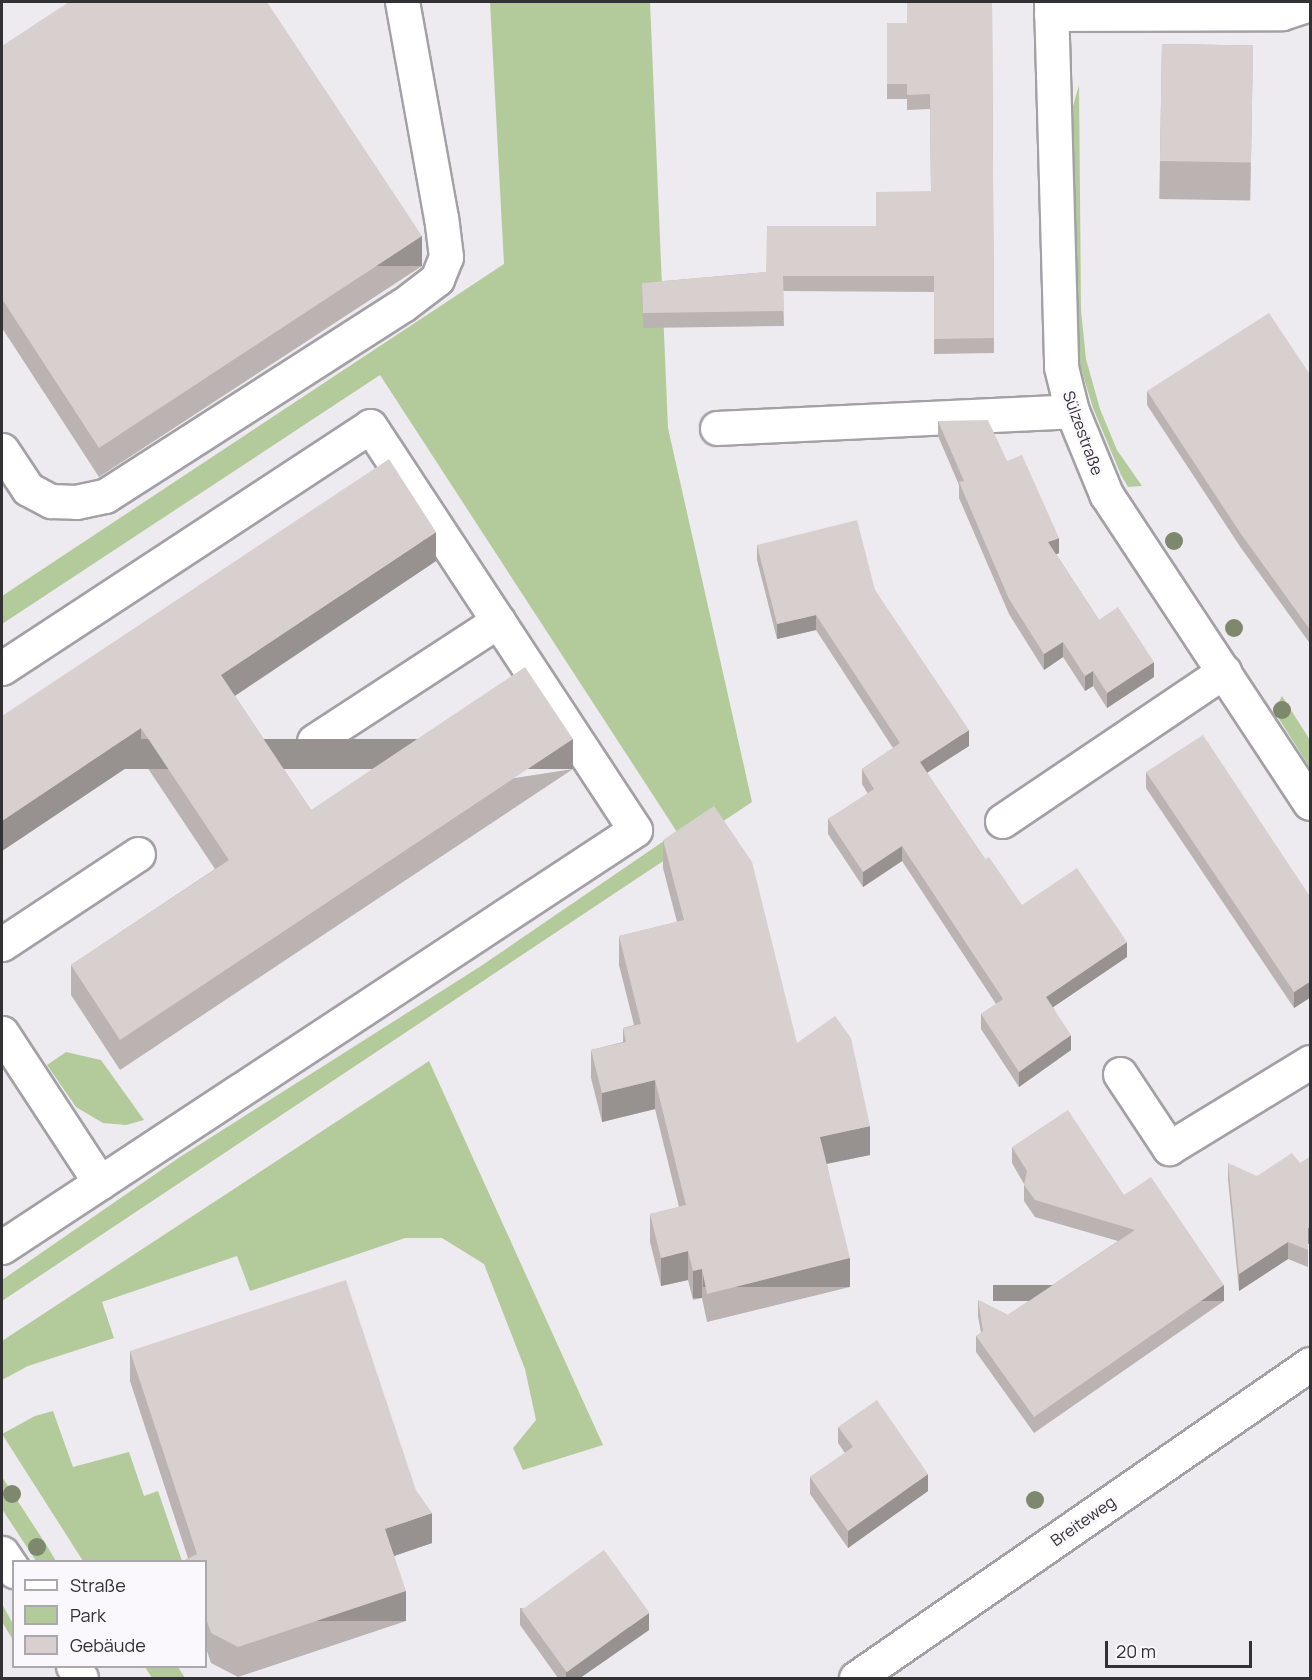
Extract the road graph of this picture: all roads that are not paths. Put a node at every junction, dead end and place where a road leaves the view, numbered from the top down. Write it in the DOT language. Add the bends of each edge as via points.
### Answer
graph roads {
  1 [pos="402,2"];
  2 [pos="1311,4"];
  3 [pos="1051,8"];
  4 [pos="1072,411"];
  5 [pos="717,428"];
  6 [pos="2,450"];
  7 [pos="498,621"];
  8 [pos="2,668"];
  9 [pos="1224,672"];
  10 [pos="315,741"];
  11 [pos="1311,803"];
  12 [pos="1002,821"];
  13 [pos="138,854"];
  14 [pos="2,944"];
  15 [pos="2,1033"];
  16 [pos="1311,1062"];
  17 [pos="1120,1074"];
  18 [pos="100,1183"];
  19 [pos="2,1247"];
  20 [pos="1311,1364"];
  21 [pos="2,1553"];
  22 [pos="12,1568"];
  23 [pos="856,1678"];
  1 -- 6 [label="street" via="446,257 437,279 403,305 105,496 76,502 51,501 28,489"];
  2 -- 3 [label="street" via="1282,13"];
  3 -- 4 [label="street, Sülzestraße" via="1061,368"];
  4 -- 5 [label="street"];
  4 -- 9 [label="street, Sülzestraße" via="1106,494"];
  7 -- 8 [label="street" via="370,426"];
  7 -- 10 [label="street"];
  7 -- 18 [label="street" via="635,830"];
  9 -- 11 [label="street, Sülzestraße"];
  9 -- 12 [label="street"];
  13 -- 14 [label="street"];
  15 -- 18 [label="street"];
  16 -- 17 [label="street" via="1169,1148"];
  18 -- 19 [label="street"];
  20 -- 23 [label="street, Breiteweg"];
  21 -- 22 [label="street"];
}
